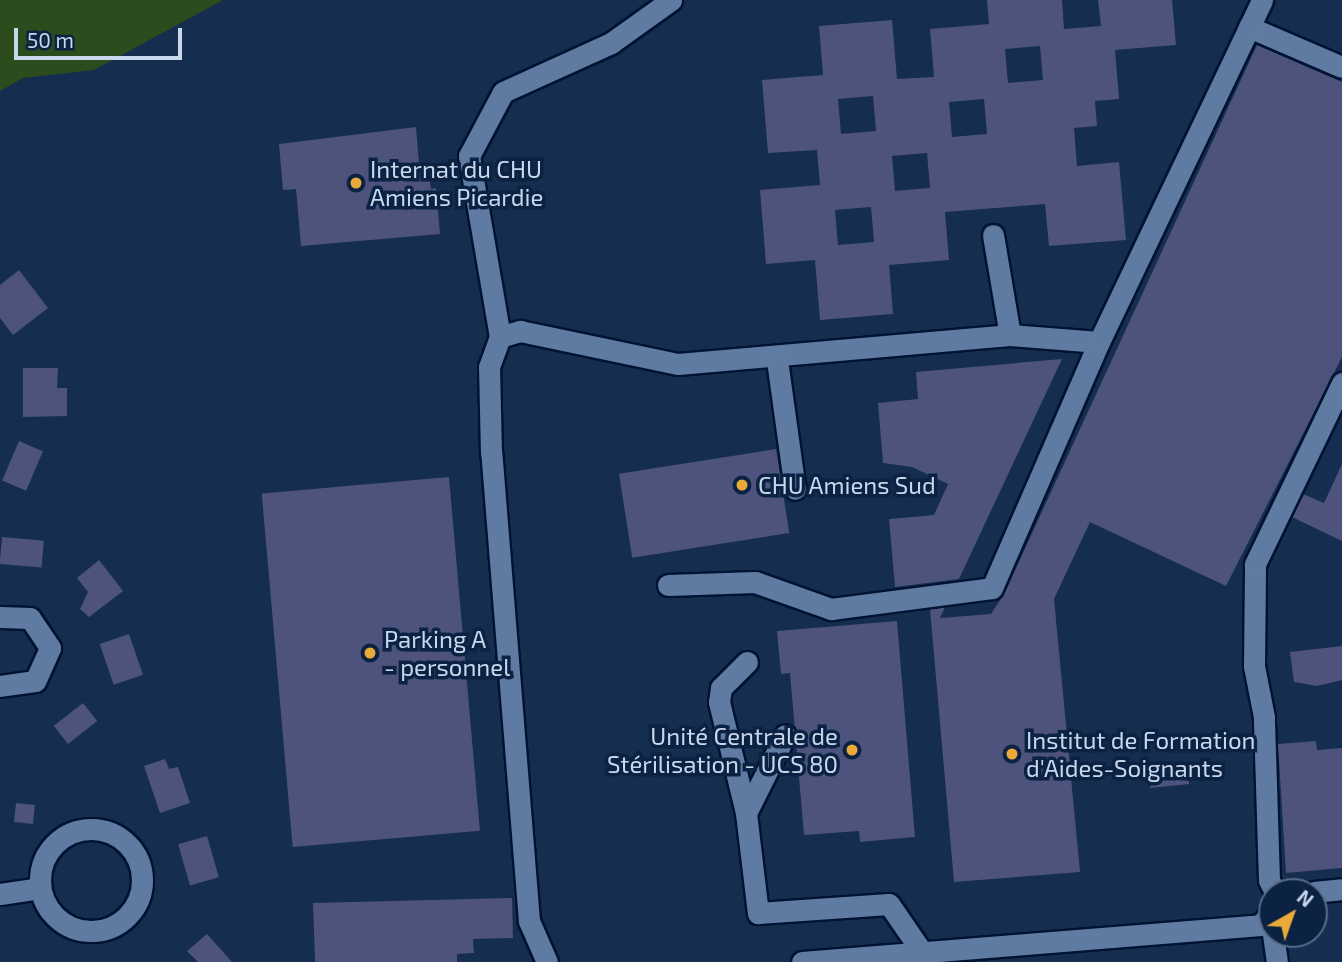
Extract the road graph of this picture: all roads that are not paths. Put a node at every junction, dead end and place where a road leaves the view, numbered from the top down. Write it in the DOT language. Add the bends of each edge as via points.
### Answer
graph roads {
  1 [pos="671,0"];
  2 [pos="1262,0"];
  3 [pos="1250,27"];
  4 [pos="1342,67"];
  5 [pos="993,235"];
  6 [pos="1010,335"];
  7 [pos="500,337"];
  8 [pos="1099,342"];
  9 [pos="777,360"];
  10 [pos="1342,383"];
  11 [pos="795,489"];
  12 [pos="668,585"];
  13 [pos="0,617"];
  14 [pos="747,662"];
  15 [pos="0,686"];
  16 [pos="785,735"];
  17 [pos="746,813"];
  18 [pos="1269,878"];
  19 [pos="40,888"];
  20 [pos="0,894"];
  21 [pos="1258,925"];
  22 [pos="924,955"];
  23 [pos="1036,955"];
  24 [pos="1003,956"];
  25 [pos="545,961"];
  26 [pos="802,962"];
  1 -- 7 [label="street" via="611,43 503,92 479,128 469,156 471,188"];
  2 -- 3 [label="street"];
  3 -- 4 [label="street"];
  3 -- 8 [label="street"];
  5 -- 6 [label="street"];
  6 -- 8 [label="street"];
  6 -- 9 [label="street"];
  7 -- 9 [label="street" via="520,331 600,353 678,364"];
  7 -- 25 [label="street" via="489,367 491,453 529,921"];
  8 -- 12 [label="street" via="1013,549 984,594 831,609 755,582"];
  9 -- 11 [label="street"];
  10 -- 18 [label="street" via="1255,564 1254,666 1264,717"];
  13 -- 15 [label="street" via="30,618 50,648 36,681"];
  14 -- 17 [label="street" via="721,688 719,702"];
  16 -- 17 [label="street"];
  17 -- 22 [label="street" via="758,913 889,904"];
  19 -- 19 [label="street" via="63,922 103,930 132,912 141,889 141,864 120,837 88,828 64,837 46,855"];
  19 -- 20 [label="street"];
  21 -- 23 [label="street"];
  22 -- 24 [label="street"];
  22 -- 26 [label="street"];
  23 -- 24 [label="street"];
}
